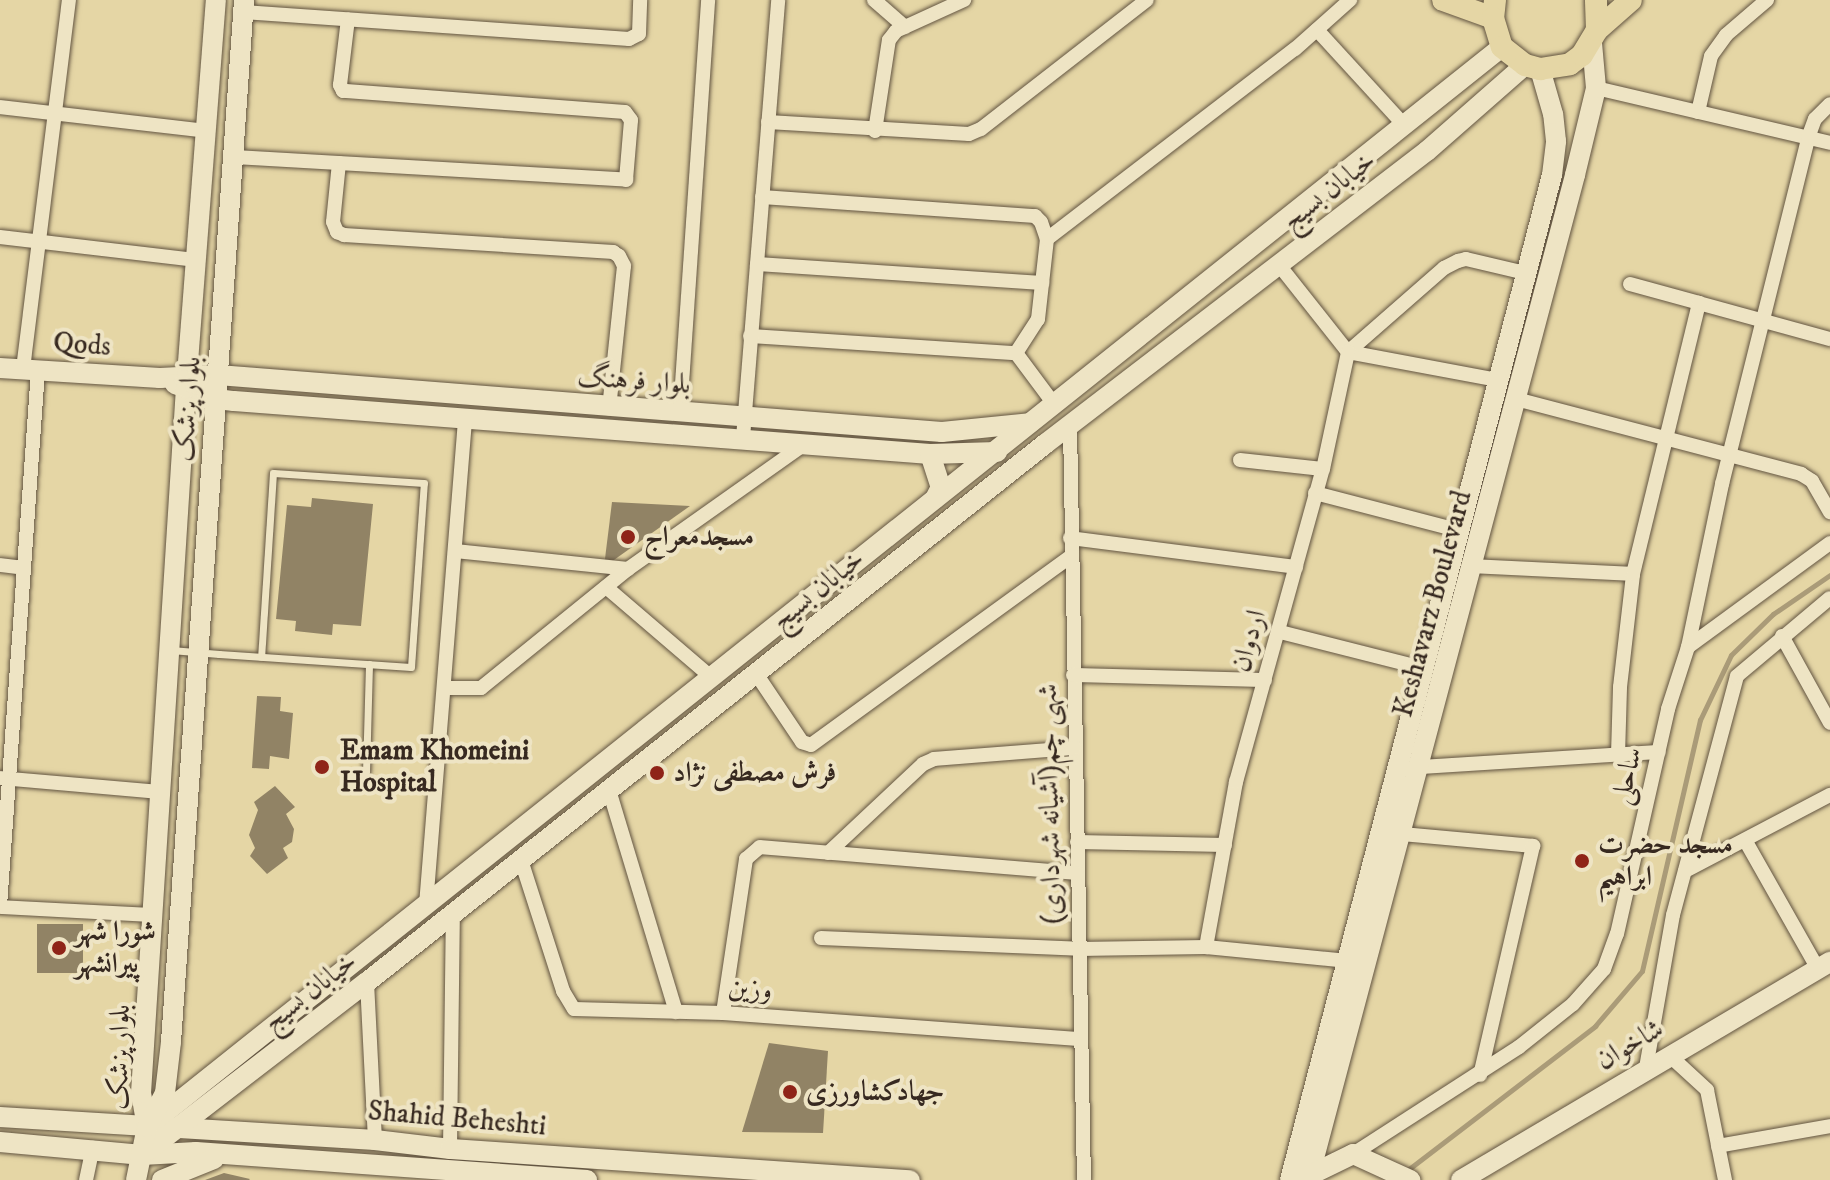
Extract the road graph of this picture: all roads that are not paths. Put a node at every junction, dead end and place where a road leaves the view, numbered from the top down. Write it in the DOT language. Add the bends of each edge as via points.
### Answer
graph roads {
  1 [pos="69,0"];
  2 [pos="216,0"];
  3 [pos="640,0"];
  4 [pos="708,0"];
  5 [pos="778,0"];
  6 [pos="874,0"];
  7 [pos="964,0"];
  8 [pos="1147,0"];
  9 [pos="1350,0"];
  10 [pos="1443,0"];
  11 [pos="1596,0"];
  12 [pos="1631,0"];
  13 [pos="1767,0"];
  14 [pos="244,6"];
  15 [pos="1494,9"];
  16 [pos="348,19"];
  17 [pos="905,27"];
  18 [pos="1317,30"];
  19 [pos="1594,37"];
  20 [pos="1502,47"];
  21 [pos="1533,67"];
  22 [pos="1596,88"];
  23 [pos="1830,104"];
  24 [pos="0,107"];
  25 [pos="1698,112"];
  26 [pos="55,114"];
  27 [pos="768,122"];
  28 [pos="1404,125"];
  29 [pos="206,131"];
  30 [pos="875,131"];
  31 [pos="1808,138"];
  32 [pos="1830,143"];
  33 [pos="233,157"];
  34 [pos="339,163"];
  35 [pos="762,197"];
  36 [pos="0,237"];
  37 [pos="1047,239"];
  38 [pos="39,242"];
  39 [pos="197,260"];
  40 [pos="757,264"];
  41 [pos="1279,265"];
  42 [pos="1525,273"];
  43 [pos="1042,283"];
  44 [pos="1630,284"];
  45 [pos="1699,303"];
  46 [pos="1762,322"];
  47 [pos="1146,331"];
  48 [pos="750,336"];
  49 [pos="1830,339"];
  50 [pos="1348,352"];
  51 [pos="1016,353"];
  52 [pos="1165,354"];
  53 [pos="0,368"];
  54 [pos="30,370"];
  55 [pos="226,376"];
  56 [pos="1498,380"];
  57 [pos="187,383"];
  58 [pos="1516,399"];
  59 [pos="225,400"];
  60 [pos="1054,404"];
  61 [pos="609,408"];
  62 [pos="680,413"];
  63 [pos="465,418"];
  64 [pos="1030,423"];
  65 [pos="1070,426"];
  66 [pos="744,428"];
  67 [pos="942,432"];
  68 [pos="1665,437"];
  69 [pos="806,443"];
  70 [pos="996,450"];
  71 [pos="1730,453"];
  72 [pos="935,454"];
  73 [pos="1240,460"];
  74 [pos="1323,469"];
  75 [pos="1012,471"];
  76 [pos="1315,493"];
  77 [pos="935,499"];
  78 [pos="1830,512"];
  79 [pos="1457,530"];
  80 [pos="1070,538"];
  81 [pos="1830,543"];
  82 [pos="455,551"];
  83 [pos="1071,556"];
  84 [pos="0,565"];
  85 [pos="1472,566"];
  86 [pos="1296,567"];
  87 [pos="23,568"];
  88 [pos="628,569"];
  89 [pos="1633,574"];
  90 [pos="606,587"];
  91 [pos="1830,598"];
  92 [pos="1280,632"];
  93 [pos="1782,636"];
  94 [pos="1688,647"];
  95 [pos="169,650"];
  96 [pos="200,652"];
  97 [pos="261,657"];
  98 [pos="369,664"];
  99 [pos="1422,668"];
  100 [pos="757,675"];
  101 [pos="1073,675"];
  102 [pos="711,677"];
  103 [pos="1265,680"];
  104 [pos="445,688"];
  105 [pos="7,698"];
  106 [pos="1830,723"];
  107 [pos="1075,748"];
  108 [pos="1659,752"];
  109 [pos="1618,755"];
  110 [pos="1420,767"];
  111 [pos="366,772"];
  112 [pos="3,778"];
  113 [pos="609,790"];
  114 [pos="161,792"];
  115 [pos="1830,795"];
  116 [pos="1402,834"];
  117 [pos="1745,840"];
  118 [pos="1077,842"];
  119 [pos="1225,845"];
  120 [pos="828,853"];
  121 [pos="521,860"];
  122 [pos="1685,871"];
  123 [pos="1077,873"];
  124 [pos="426,905"];
  125 [pos="0,907"];
  126 [pos="453,913"];
  127 [pos="154,915"];
  128 [pos="821,938"];
  129 [pos="1206,947"];
  130 [pos="1079,949"];
  131 [pos="1348,961"];
  132 [pos="1824,965"];
  133 [pos="367,982"];
  134 [pos="676,1012"];
  135 [pos="723,1013"];
  136 [pos="1081,1039"];
  137 [pos="1669,1055"];
  138 [pos="1646,1068"];
  139 [pos="1480,1075"];
  140 [pos="0,1117"];
  141 [pos="1830,1126"];
  142 [pos="147,1127"];
  143 [pos="178,1128"];
  144 [pos="375,1140"];
  145 [pos="0,1142"];
  146 [pos="1718,1146"];
  147 [pos="93,1148"];
  148 [pos="450,1149"];
  149 [pos="142,1155"];
  150 [pos="237,1155"];
  151 [pos="1359,1157"];
  152 [pos="691,1172"];
  153 [pos="1303,1179"];
  154 [pos="1408,1179"];
  155 [pos="86,1180"];
  156 [pos="136,1180"];
  157 [pos="162,1180"];
  158 [pos="587,1180"];
  159 [pos="907,1180"];
  160 [pos="1084,1180"];
  161 [pos="1461,1180"];
  162 [pos="1725,1180"];
  1 -- 26 [label="street"];
  2 -- 29 [label="main road, بلوار پزشک"];
  3 -- 16 [label="street" via="639,34 629,39"];
  4 -- 62 [label="street"];
  5 -- 27 [label="street"];
  6 -- 17 [label="street"];
  7 -- 17 [label="street"];
  8 -- 30 [label="street" via="981,129 958,135"];
  9 -- 18 [label="street"];
  10 -- 15 [label="main road"];
  11 -- 19 [label="main road"];
  12 -- 19 [label="main road"];
  13 -- 25 [label="street" via="1726,35 1711,56"];
  14 -- 16 [label="street"];
  14 -- 33 [label="main road, بلوار پزشک"];
  15 -- 20 [label="main road"];
  16 -- 34 [label="street" via="343,91 629,115 629,174 619,181"];
  17 -- 30 [label="street" via="885,49"];
  18 -- 28 [label="street"];
  18 -- 37 [label="street"];
  19 -- 21 [label="main road" via="1570,64"];
  19 -- 22 [label="main road, Keshavarz Boulevard"];
  20 -- 21 [label="main road"];
  20 -- 28 [label="main road, خیابان بسیج"];
  21 -- 41 [label="main road, خیابان بسیج"];
  21 -- 42 [label="main road, Keshavarz Boulevard" via="1553,114 1556,141"];
  22 -- 25 [label="street"];
  22 -- 58 [label="main road, Keshavarz Boulevard"];
  23 -- 31 [label="street, ساحلی" via="1815,119"];
  24 -- 26 [label="street"];
  25 -- 31 [label="street"];
  26 -- 29 [label="street"];
  26 -- 38 [label="street"];
  27 -- 30 [label="street"];
  27 -- 35 [label="street"];
  28 -- 47 [label="main road, خیابان بسیج"];
  29 -- 39 [label="main road, بلوار پزشک"];
  31 -- 32 [label="street"];
  31 -- 46 [label="street, ساحلی"];
  33 -- 34 [label="street"];
  33 -- 55 [label="main road, بلوار پزشک"];
  34 -- 61 [label="street" via="333,222 344,235 619,256 624,266"];
  35 -- 37 [label="street" via="1023,213 1041,222"];
  35 -- 40 [label="street"];
  36 -- 38 [label="street"];
  37 -- 43 [label="street"];
  38 -- 39 [label="street"];
  38 -- 54 [label="street"];
  39 -- 57 [label="main road, بلوار پزشک"];
  40 -- 43 [label="street"];
  40 -- 48 [label="street"];
  41 -- 50 [label="street"];
  41 -- 52 [label="main road, خیابان بسیج"];
  42 -- 50 [label="street" via="1458,261"];
  42 -- 56 [label="main road, Keshavarz Boulevard"];
  43 -- 51 [label="street" via="1038,319"];
  44 -- 45 [label="street"];
  45 -- 46 [label="street"];
  45 -- 68 [label="street"];
  46 -- 49 [label="street"];
  46 -- 71 [label="street, ساحلی"];
  47 -- 52 [label="main road"];
  47 -- 60 [label="main road, خیابان بسیج"];
  48 -- 51 [label="street"];
  48 -- 66 [label="street"];
  50 -- 56 [label="street"];
  50 -- 74 [label="street, اردوان"];
  51 -- 60 [label="street"];
  52 -- 65 [label="main road, خیابان بسیج"];
  53 -- 54 [label="main road, Qods"];
  54 -- 57 [label="main road, Qods"];
  54 -- 87 [label="street"];
  55 -- 57 [label="main road, بلوار فرهنگ"];
  55 -- 59 [label="main road, بلوار پزشک"];
  55 -- 61 [label="main road, بلوار فرهنگ"];
  56 -- 79 [label="main road, Keshavarz Boulevard"];
  57 -- 59 [label="main road, بلوار فرهنگ"];
  57 -- 95 [label="main road, بلوار پزشک"];
  58 -- 68 [label="street"];
  58 -- 85 [label="main road, Keshavarz Boulevard"];
  59 -- 63 [label="main road, بلوار فرهنگ"];
  59 -- 96 [label="main road, بلوار پزشک"];
  60 -- 64 [label="main road, خیابان بسیج"];
  61 -- 62 [label="main road, بلوار فرهنگ"];
  62 -- 66 [label="main road, بلوار فرهنگ"];
  63 -- 66 [label="main road, بلوار فرهنگ"];
  63 -- 82 [label="street"];
  64 -- 67 [label="main road, بلوار فرهنگ"];
  64 -- 70 [label="main road, خیابان بسیج"];
  65 -- 75 [label="main road, خیابان بسیج"];
  65 -- 80 [label="street, شهی چم(آشیانه شهرداری)"];
  66 -- 67 [label="main road, بلوار فرهنگ"];
  66 -- 69 [label="main road, بلوار فرهنگ"];
  67 -- 72 [label="main road"];
  68 -- 71 [label="street"];
  68 -- 89 [label="street"];
  69 -- 72 [label="main road, بلوار فرهنگ"];
  69 -- 88 [label="street"];
  70 -- 72 [label="main road, بلوار فرهنگ"];
  70 -- 75 [label="main road"];
  70 -- 77 [label="main road, خیابان بسیج"];
  71 -- 78 [label="street" via="1808,477"];
  71 -- 94 [label="street, ساحلی"];
  72 -- 77 [label="main road" via="941,487"];
  73 -- 74 [label="street"];
  74 -- 76 [label="street, اردوان"];
  75 -- 100 [label="main road, خیابان بسیج"];
  76 -- 79 [label="street"];
  76 -- 86 [label="street, اردوان"];
  77 -- 102 [label="main road, خیابان بسیج"];
  79 -- 99 [label="main road, Keshavarz Boulevard"];
  80 -- 83 [label="street, شهی چم(آشیانه شهرداری)"];
  80 -- 86 [label="street"];
  81 -- 94 [label="street"];
  82 -- 88 [label="street"];
  82 -- 104 [label="street"];
  83 -- 100 [label="street" via="811,745 802,742"];
  83 -- 101 [label="street, شهی چم(آشیانه شهرداری)"];
  84 -- 87 [label="street"];
  85 -- 89 [label="street"];
  85 -- 110 [label="main road, Keshavarz Boulevard"];
  86 -- 92 [label="street, اردوان"];
  87 -- 105 [label="street"];
  88 -- 90 [label="street"];
  89 -- 109 [label="street"];
  90 -- 102 [label="street"];
  90 -- 104 [label="street" via="481,688"];
  91 -- 93 [label="street"];
  92 -- 99 [label="street"];
  92 -- 103 [label="street, اردوان"];
  93 -- 106 [label="street"];
  93 -- 122 [label="street" via="1737,676"];
  94 -- 108 [label="street, ساحلی"];
  95 -- 96 [label="lane"];
  95 -- 114 [label="main road, بلوار پزشک"];
  96 -- 97 [label="lane"];
  96 -- 142 [label="main road, بلوار پزشک" via="171,1042 165,1093"];
  97 -- 98 [label="lane"];
  97 -- 98 [label="lane" via="273,473 424,483 411,667"];
  98 -- 111 [label="lane"];
  99 -- 131 [label="main road, Keshavarz Boulevard"];
  100 -- 113 [label="main road, خیابان بسیج"];
  101 -- 103 [label="street"];
  101 -- 107 [label="street, شهی چم(آشیانه شهرداری)"];
  102 -- 124 [label="main road, خیابان بسیج"];
  103 -- 119 [label="street, اردوان" via="1236,782"];
  104 -- 124 [label="street"];
  105 -- 112 [label="street"];
  107 -- 118 [label="street, شهی چم(آشیانه شهرداری)"];
  107 -- 120 [label="street" via="934,759"];
  108 -- 109 [label="street"];
  108 -- 139 [label="street, ساحلی" via="1617,934 1604,969 1573,1004"];
  109 -- 110 [label="street"];
  110 -- 116 [label="main road, Keshavarz Boulevard"];
  112 -- 114 [label="street"];
  112 -- 125 [label="street"];
  113 -- 121 [label="main road, خیابان بسیج"];
  113 -- 134 [label="street"];
  114 -- 127 [label="main road, بلوار پزشک"];
  115 -- 117 [label="street"];
  116 -- 139 [label="street" via="1533,846"];
  116 -- 153 [label="main road, Keshavarz Boulevard"];
  117 -- 122 [label="street"];
  117 -- 132 [label="street"];
  118 -- 119 [label="street"];
  118 -- 123 [label="street, شهی چم(آشیانه شهرداری)"];
  119 -- 129 [label="street, اردوان"];
  120 -- 123 [label="street"];
  120 -- 135 [label="street" via="760,847 751,851"];
  121 -- 126 [label="main road, خیابان بسیج"];
  121 -- 134 [label="street, وزین" via="563,991 574,1009"];
  122 -- 138 [label="street"];
  123 -- 130 [label="street, شهی چم(آشیانه شهرداری)"];
  124 -- 142 [label="main road, خیابان بسیج"];
  125 -- 127 [label="street"];
  126 -- 133 [label="main road, خیابان بسیج"];
  126 -- 148 [label="street"];
  127 -- 142 [label="main road, بلوار پزشک" via="141,1093"];
  128 -- 130 [label="street"];
  129 -- 130 [label="street"];
  129 -- 131 [label="street"];
  130 -- 136 [label="street, شهی چم(آشیانه شهرداری)"];
  131 -- 153 [label="main road, Keshavarz Boulevard"];
  132 -- 137 [label="main road, شاخوان"];
  133 -- 143 [label="main road, خیابان بسیج"];
  133 -- 144 [label="street"];
  134 -- 135 [label="street, وزین"];
  135 -- 136 [label="street, وزین"];
  136 -- 160 [label="street, شهی چم(آشیانه شهرداری)"];
  137 -- 138 [label="main road, شاخوان"];
  137 -- 146 [label="street" via="1707,1090"];
  138 -- 161 [label="main road, شاخوان"];
  139 -- 151 [label="street, ساحلی"];
  140 -- 142 [label="main road, Shahid Beheshti"];
  141 -- 146 [label="street"];
  142 -- 143 [label="main road, Shahid Beheshti"];
  142 -- 149 [label="main road"];
  143 -- 144 [label="main road, Shahid Beheshti"];
  143 -- 149 [label="main road, خیابان بسیج"];
  144 -- 148 [label="main road, Shahid Beheshti"];
  145 -- 147 [label="main road, Shahid Beheshti"];
  146 -- 162 [label="street"];
  147 -- 149 [label="main road, Shahid Beheshti"];
  147 -- 155 [label="street"];
  148 -- 152 [label="main road, Shahid Beheshti"];
  149 -- 150 [label="main road, Shahid Beheshti"];
  149 -- 156 [label="main road"];
  150 -- 157 [label="main road" via="204,1161"];
  150 -- 158 [label="main road, Shahid Beheshti"];
  151 -- 153 [label="main road"];
  151 -- 154 [label="main road"];
  152 -- 159 [label="main road, Shahid Beheshti"];
}
